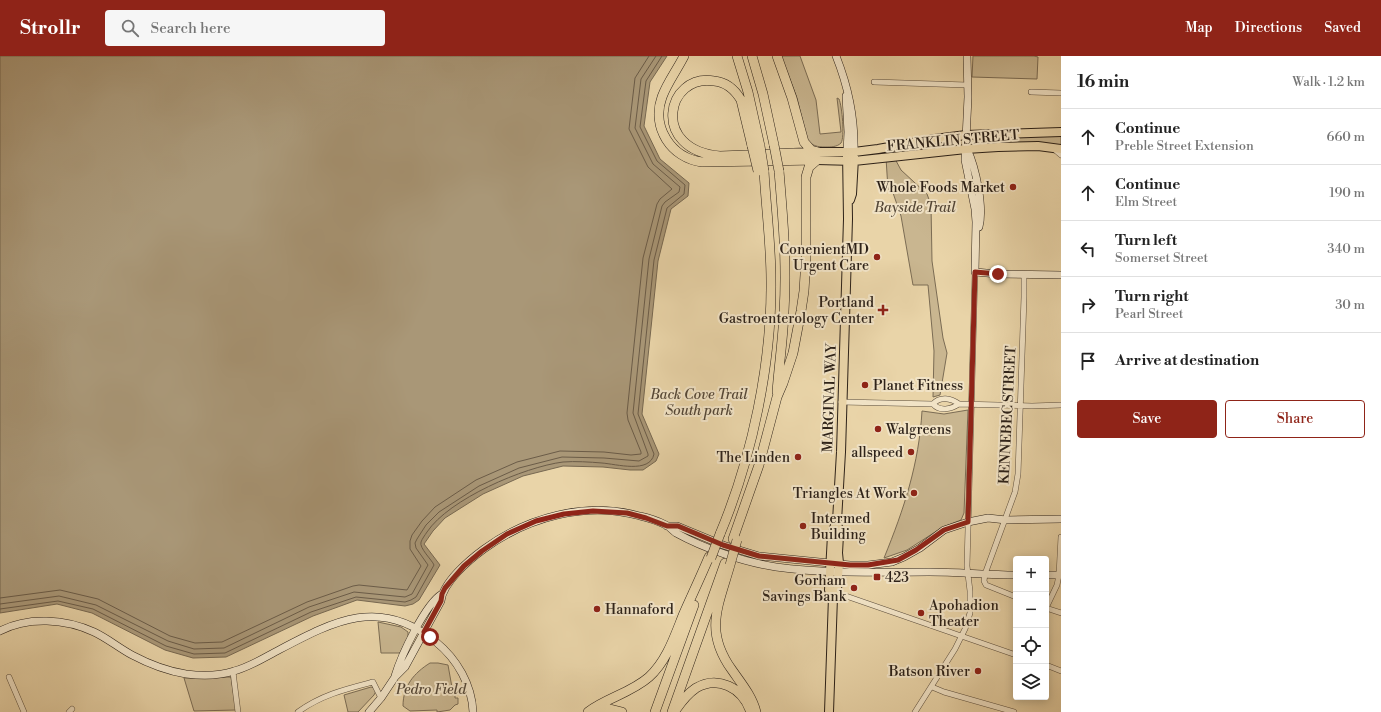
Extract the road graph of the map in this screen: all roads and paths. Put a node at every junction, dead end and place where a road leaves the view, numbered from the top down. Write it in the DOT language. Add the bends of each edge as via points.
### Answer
graph roads {
  1 [pos="684,56"];
  2 [pos="737,56"];
  3 [pos="752,56"];
  4 [pos="777,56"];
  5 [pos="836,56"];
  6 [pos="967,56"];
  7 [pos="874,82"];
  8 [pos="967,85"];
  9 [pos="1031,92"];
  10 [pos="1061,93"];
  11 [pos="1061,132"];
  12 [pos="966,135"];
  13 [pos="756,146"];
  14 [pos="1052,147"];
  15 [pos="1061,148"];
  16 [pos="966,149"];
  17 [pos="850,152"];
  18 [pos="1061,155"];
  19 [pos="817,156"];
  20 [pos="850,161"];
  21 [pos="975,272"];
  22 [pos="1024,275"];
  23 [pos="1061,275"];
  24 [pos="776,397"];
  25 [pos="842,402"];
  26 [pos="933,404"];
  27 [pos="959,404"];
  28 [pos="972,404"];
  29 [pos="1061,405"];
  30 [pos="1021,406"];
  31 [pos="1061,519"];
  32 [pos="1006,520"];
  33 [pos="968,522"];
  34 [pos="667,526"];
  35 [pos="1061,537"];
  36 [pos="710,558"];
  37 [pos="835,563"];
  38 [pos="727,564"];
  39 [pos="834,573"];
  40 [pos="967,573"];
  41 [pos="985,574"];
  42 [pos="1013,575"];
  43 [pos="1049,575"];
  44 [pos="1060,575"];
  45 [pos="442,594"];
  46 [pos="1013,596"];
  47 [pos="832,597"];
  48 [pos="1049,602"];
  49 [pos="1049,609"];
  50 [pos="1061,613"];
  51 [pos="417,627"];
  52 [pos="0,631"];
  53 [pos="424,632"];
  54 [pos="961,636"];
  55 [pos="1013,654"];
  56 [pos="1049,666"];
  57 [pos="1061,671"];
  58 [pos="233,672"];
  59 [pos="9,677"];
  60 [pos="395,677"];
  61 [pos="932,687"];
  62 [pos="381,698"];
  63 [pos="24,712"];
  64 [pos="238,712"];
  65 [pos="299,712"];
  66 [pos="369,712"];
  67 [pos="473,712"];
  68 [pos="588,712"];
  69 [pos="597,712"];
  70 [pos="622,712"];
  71 [pos="655,712"];
  72 [pos="673,712"];
  73 [pos="750,712"];
  74 [pos="756,712"];
  75 [pos="829,712"];
  76 [pos="915,712"];
  77 [pos="1014,712"];
  1 -- 19 [label="highway" via="664,92 659,108 659,122 663,134 674,149 702,162"];
  2 -- 13 [label="highway" via="748,92"];
  3 -- 24 [label="highway, bridge" via="763,94 779,171 784,226 785,284"];
  4 -- 19 [label="highway" via="804,142"];
  5 -- 17 [label="main road, MARGINAL WAY" via="853,114"];
  6 -- 8 [label="main road"];
  7 -- 8 [label="street"];
  8 -- 12 [label="main road"];
  9 -- 10 [label="street"];
  11 -- 12 [label="main road, FRANKLIN STREET"];
  12 -- 16 [label="main road"];
  12 -- 17 [label="main road, FRANKLIN STREET"];
  13 -- 19 [label="highway" via="741,100 729,86 719,81 696,82 678,97 672,114 675,131 682,141 697,151 720,156"];
  13 -- 36 [label="highway, bridge" via="766,207 771,280 769,328 756,417 747,454"];
  14 -- 15 [label="main road, FRANKLIN STREET"];
  14 -- 16 [label="main road, FRANKLIN STREET"];
  14 -- 18 [label="street"];
  16 -- 20 [label="main road, FRANKLIN STREET"];
  16 -- 21 [label="main road" via="972,159 981,204"];
  17 -- 19 [label="main road, FRANKLIN STREET"];
  17 -- 20 [label="main road, MARGINAL WAY"];
  19 -- 20 [label="main road, FRANKLIN STREET"];
  19 -- 24 [label="highway" via="806,177 806,258 801,311 793,353"];
  20 -- 25 [label="main road, MARGINAL WAY" via="852,194 848,204"];
  21 -- 22 [label="main road"];
  21 -- 28 [label="street"];
  22 -- 23 [label="main road"];
  22 -- 30 [label="street, KENNEBEC STREET"];
  24 -- 38 [label="highway" via="751,491"];
  25 -- 26 [label="street"];
  25 -- 37 [label="main road, MARGINAL WAY" via="837,521 839,535"];
  26 -- 27 [label="street" via="946,399"];
  26 -- 27 [label="street" via="944,409"];
  27 -- 28 [label="street"];
  28 -- 30 [label="street"];
  28 -- 33 [label="street"];
  29 -- 30 [label="street"];
  30 -- 32 [label="street, KENNEBEC STREET" via="1018,474"];
  31 -- 32 [label="main road"];
  32 -- 33 [label="main road" via="988,518"];
  32 -- 41 [label="street, KENNEBEC STREET"];
  33 -- 37 [label="main road" via="944,530 898,560 868,565"];
  33 -- 40 [label="street"];
  34 -- 37 [label="main road" via="678,526 723,545 759,556"];
  34 -- 39 [label="main road" via="701,544 748,560 775,567"];
  34 -- 45 [label="main road" via="635,515 609,511 573,512 548,517 518,528 497,540 464,566"];
  35 -- 44 [label="street"];
  36 -- 68 [label="highway" via="672,643 657,669 639,684"];
  36 -- 71 [label="highway"];
  37 -- 39 [label="main road, MARGINAL WAY"];
  38 -- 72 [label="highway"];
  38 -- 74 [label="highway" via="715,623 716,635 724,657 750,695"];
  39 -- 40 [label="main road"];
  39 -- 47 [label="main road, MARGINAL WAY" via="837,590"];
  40 -- 41 [label="main road"];
  40 -- 54 [label="street" via="970,614"];
  41 -- 42 [label="main road"];
  41 -- 46 [label="street" via="986,585"];
  43 -- 44 [label="main road"];
  44 -- 48 [label="street"];
  45 -- 51 [label="main road" via="435,598"];
  45 -- 53 [label="main road" via="441,601"];
  47 -- 54 [label="street" via="846,596"];
  47 -- 75 [label="main road, MARGINAL WAY"];
  49 -- 50 [label="street"];
  51 -- 53 [label="main road"];
  51 -- 58 [label="main road" via="380,617 350,619 323,628"];
  51 -- 60 [label="main road" via="399,662"];
  52 -- 58 [label="main road" via="15,624 35,621 71,624 92,631 141,660 167,670 197,675"];
  53 -- 60 [label="main road" via="405,667"];
  53 -- 67 [label="main road" via="450,654 458,667 468,688"];
  54 -- 55 [label="street"];
  54 -- 61 [label="street"];
  56 -- 57 [label="street"];
  58 -- 64 [label="street"];
  59 -- 63 [label="street"];
  60 -- 62 [label="main road"];
  61 -- 76 [label="street"];
  61 -- 77 [label="street"];
  62 -- 65 [label="street" via="373,682 327,695"];
  62 -- 66 [label="main road"];
  69 -- 70 [label="highway" via="610,709"];
  72 -- 73 [label="highway" via="692,691 702,685 717,682 730,686 740,693"];
}
